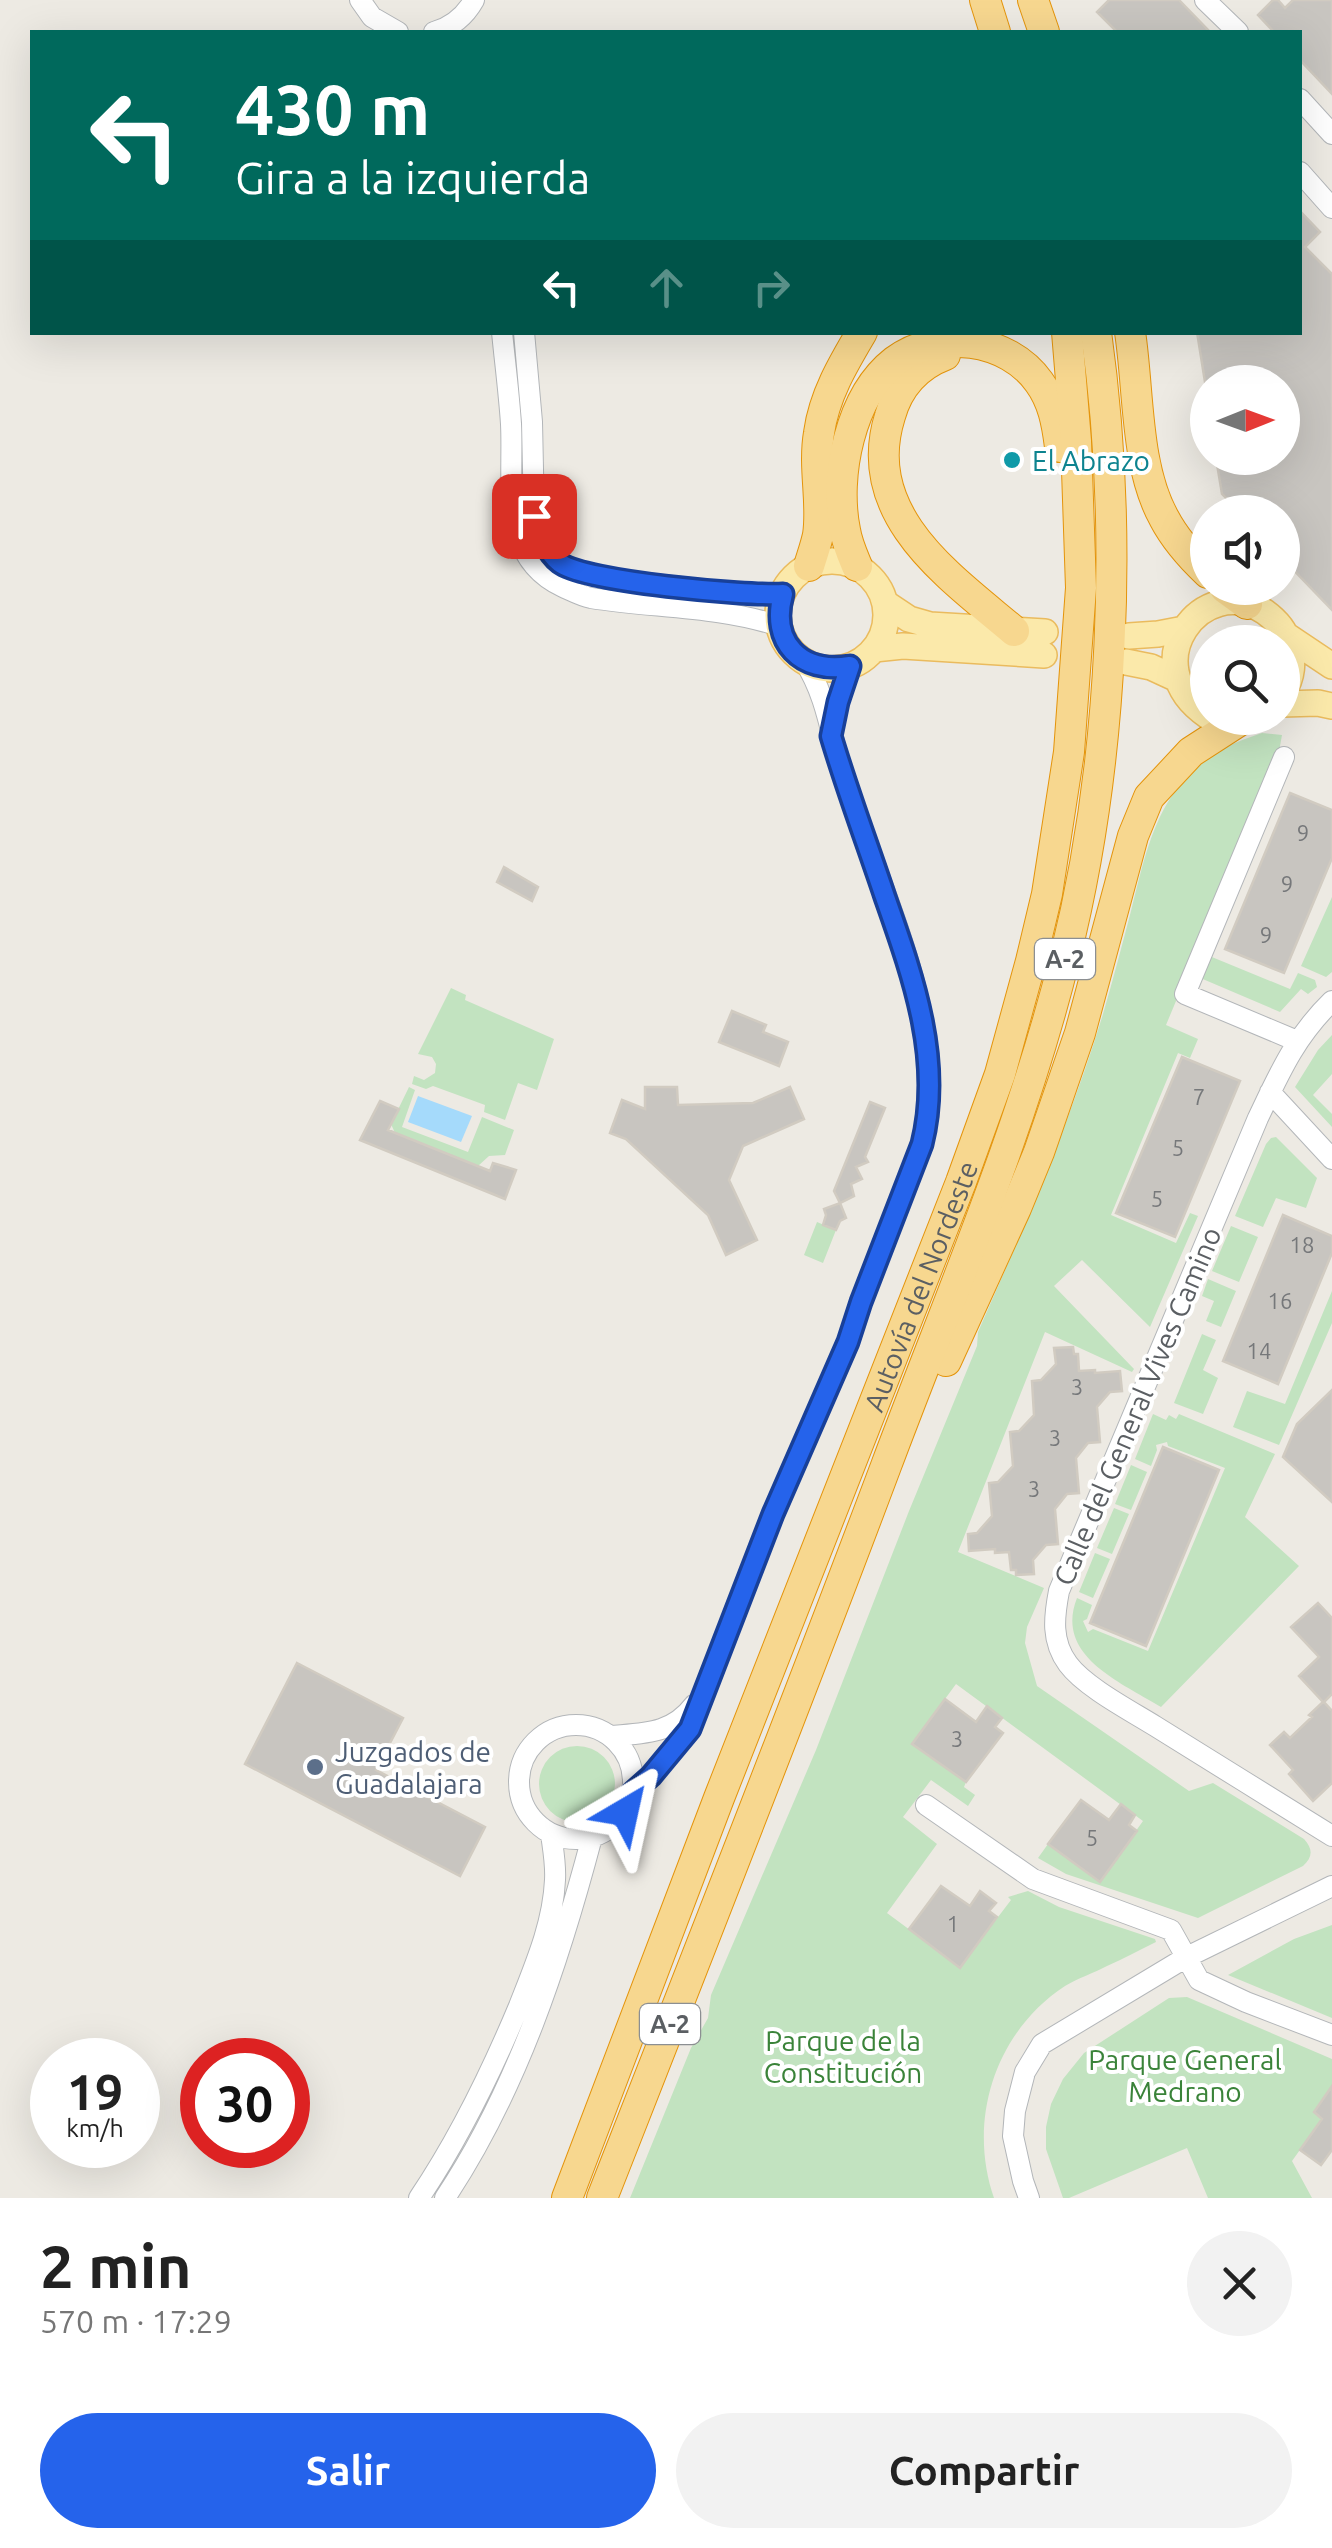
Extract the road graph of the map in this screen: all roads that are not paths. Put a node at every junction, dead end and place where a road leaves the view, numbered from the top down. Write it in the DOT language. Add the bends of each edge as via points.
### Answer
graph roads {
  1 [pos="360,0"];
  2 [pos="474,0"];
  3 [pos="967,0"];
  4 [pos="985,0"];
  5 [pos="1016,0"];
  6 [pos="1033,0"];
  7 [pos="1205,0"];
  8 [pos="395,30"];
  9 [pos="447,30"];
  10 [pos="975,30"];
  11 [pos="994,30"];
  12 [pos="1026,30"];
  13 [pos="1043,30"];
  14 [pos="1236,30"];
  15 [pos="1302,101"];
  16 [pos="1332,134"];
  17 [pos="1302,174"];
  18 [pos="1332,208"];
  19 [pos="502,335"];
  20 [pos="524,335"];
  21 [pos="860,335"];
  22 [pos="1066,335"];
  23 [pos="1096,335"];
  24 [pos="1130,335"];
  25 [pos="984,346"];
  26 [pos="1190,556"];
  27 [pos="810,566"];
  28 [pos="856,566"];
  29 [pos="783,594"];
  30 [pos="885,603"];
  31 [pos="1216,605"];
  32 [pos="1252,605"];
  33 [pos="1278,625"];
  34 [pos="780,626"];
  35 [pos="1184,629"];
  36 [pos="1014,630"];
  37 [pos="1300,645"];
  38 [pos="874,650"];
  39 [pos="804,661"];
  40 [pos="850,666"];
  41 [pos="1332,666"];
  42 [pos="1176,680"];
  43 [pos="1190,701"];
  44 [pos="1300,703"];
  45 [pos="1332,706"];
  46 [pos="1210,735"];
  47 [pos="831,736"];
  48 [pos="1284,757"];
  49 [pos="1332,1001"];
  50 [pos="1296,1041"];
  51 [pos="1000,1074"];
  52 [pos="1270,1092"];
  53 [pos="1332,1159"];
  54 [pos="854,1553"];
  55 [pos="704,1692"];
  56 [pos="611,1736"];
  57 [pos="632,1793"];
  58 [pos="926,1805"];
  59 [pos="1328,1830"];
  60 [pos="551,1834"];
  61 [pos="592,1838"];
  62 [pos="1332,1886"];
  63 [pos="1185,1958"];
  64 [pos="1332,2035"];
  65 [pos="419,2198"];
  66 [pos="445,2198"];
  67 [pos="567,2198"];
  68 [pos="602,2198"];
  69 [pos="1029,2198"];
  1 -- 8 [label="street"];
  2 -- 9 [label="street"];
  3 -- 10 [label="highway"];
  4 -- 11 [label="highway"];
  5 -- 12 [label="highway"];
  6 -- 13 [label="highway"];
  7 -- 14 [label="street"];
  15 -- 16 [label="street"];
  17 -- 18 [label="street"];
  19 -- 34 [label="street" via="513,520 523,549 547,580 586,597 742,615"];
  20 -- 29 [label="street" via="534,516 559,563 591,576"];
  21 -- 27 [label="highway" via="835,380 819,432 818,538"];
  22 -- 51 [label="highway, Autovía del Nordeste / A-2" via="1080,521 1075,686 1046,894"];
  23 -- 54 [label="highway, Autovía del Nordeste / A-2" via="1110,489 1110,587 1100,756 1080,893 990,1195"];
  24 -- 26 [label="highway" via="1154,494"];
  25 -- 28 [label="highway" via="949,341 921,347 896,361 867,393 848,444 842,491 844,530"];
  25 -- 36 [label="highway" via="950,352 910,377 888,420 884,460 891,498 919,546"];
  25 -- 51 [label="highway" via="1028,369 1048,396 1058,427 1066,532 1056,748"];
  27 -- 28 [label="main road"];
  27 -- 29 [label="main road"];
  28 -- 30 [label="main road" via="875,582"];
  29 -- 34 [label="main road"];
  30 -- 36 [label="main road" via="930,625"];
  30 -- 38 [label="main road"];
  31 -- 35 [label="main road"];
  32 -- 33 [label="main road"];
  34 -- 39 [label="main road"];
  35 -- 42 [label="main road" via="1176,645"];
  35 -- 42 [label="main road" via="1128,649"];
  36 -- 38 [label="main road" via="1045,644"];
  37 -- 41 [label="main road"];
  38 -- 40 [label="main road"];
  39 -- 40 [label="main road"];
  39 -- 47 [label="street" via="824,700"];
  40 -- 47 [label="street"];
  42 -- 43 [label="main road"];
  44 -- 45 [label="main road"];
  46 -- 54 [label="highway" via="1148,797 1039,1152 909,1450"];
  47 -- 55 [label="street" via="923,1017 928,1118 848,1342"];
  48 -- 50 [label="street" via="1186,994"];
  49 -- 50 [label="street, Calle del General Vives Camino"];
  50 -- 52 [label="street, Calle del General Vives Camino"];
  51 -- 67 [label="highway, Autovía del Nordeste / A-2"];
  52 -- 53 [label="street"];
  52 -- 59 [label="street, Calle del General Vives Camino" via="1059,1590 1055,1631 1060,1651 1083,1679"];
  54 -- 68 [label="highway, Autovía del Nordeste / A-2"];
  55 -- 56 [label="street" via="671,1725"];
  55 -- 57 [label="street" via="690,1729"];
  56 -- 57 [label="street" via="632,1772"];
  56 -- 60 [label="street" via="571,1725 534,1744 523,1762 521,1793 534,1821"];
  57 -- 61 [label="street" via="625,1812"];
  58 -- 63 [label="street" via="1033,1878 1171,1930"];
  60 -- 61 [label="street"];
  60 -- 65 [label="street" via="556,1881 544,1944 475,2104"];
  61 -- 66 [label="street" via="561,1951 519,2056"];
  62 -- 63 [label="street"];
  63 -- 64 [label="street" via="1199,1980"];
  63 -- 69 [label="street" via="1042,2044 1025,2072 1015,2111 1013,2136"];
}
